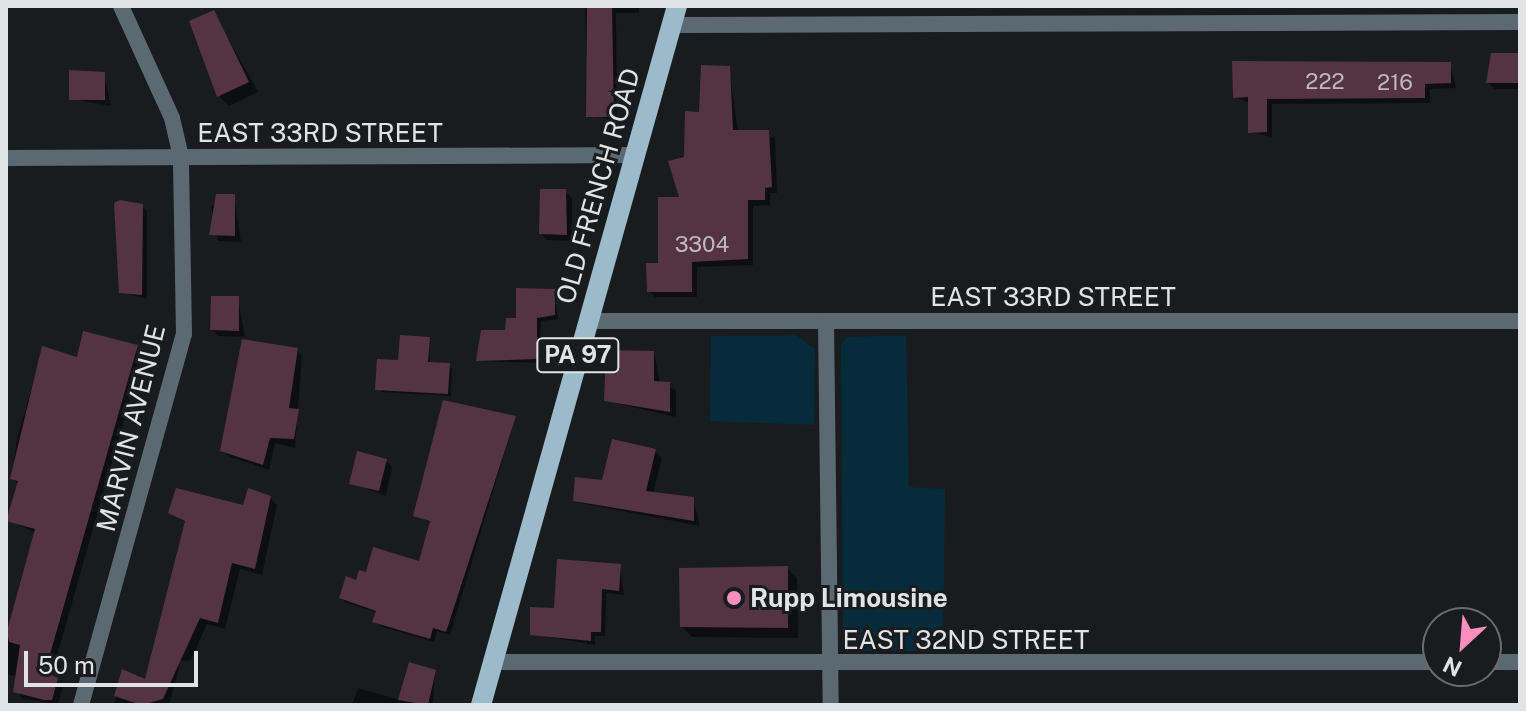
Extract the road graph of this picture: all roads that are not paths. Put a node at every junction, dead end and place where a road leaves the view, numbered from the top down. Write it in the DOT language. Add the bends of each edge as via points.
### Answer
graph roads {
  1 [pos="121,6"];
  2 [pos="675,16"];
  3 [pos="1520,22"];
  4 [pos="635,155"];
  5 [pos="181,157"];
  6 [pos="6,158"];
  7 [pos="587,321"];
  8 [pos="1520,321"];
  9 [pos="826,322"];
  10 [pos="493,662"];
  11 [pos="1422,662"];
  12 [pos="830,664"];
  13 [pos="81,705"];
  14 [pos="481,705"];
  15 [pos="831,705"];
  1 -- 5 [label="street, MARVIN AVENUE" via="172,118"];
  2 -- 3 [label="street"];
  2 -- 4 [label="main road, OLD FRENCH ROAD / PA 97"];
  4 -- 5 [label="street, EAST 33RD STREET"];
  4 -- 7 [label="main road, OLD FRENCH ROAD / PA 97"];
  5 -- 6 [label="street, EAST 33RD STREET"];
  5 -- 13 [label="street, MARVIN AVENUE" via="184,334"];
  7 -- 9 [label="street, EAST 33RD STREET"];
  7 -- 10 [label="main road, OLD FRENCH ROAD / PA 97"];
  8 -- 9 [label="street, EAST 33RD STREET"];
  9 -- 12 [label="street"];
  10 -- 12 [label="street, EAST 32ND STREET"];
  10 -- 14 [label="main road, OLD FRENCH ROAD / PA 97"];
  11 -- 12 [label="street, EAST 32ND STREET"];
  12 -- 15 [label="street"];
}
